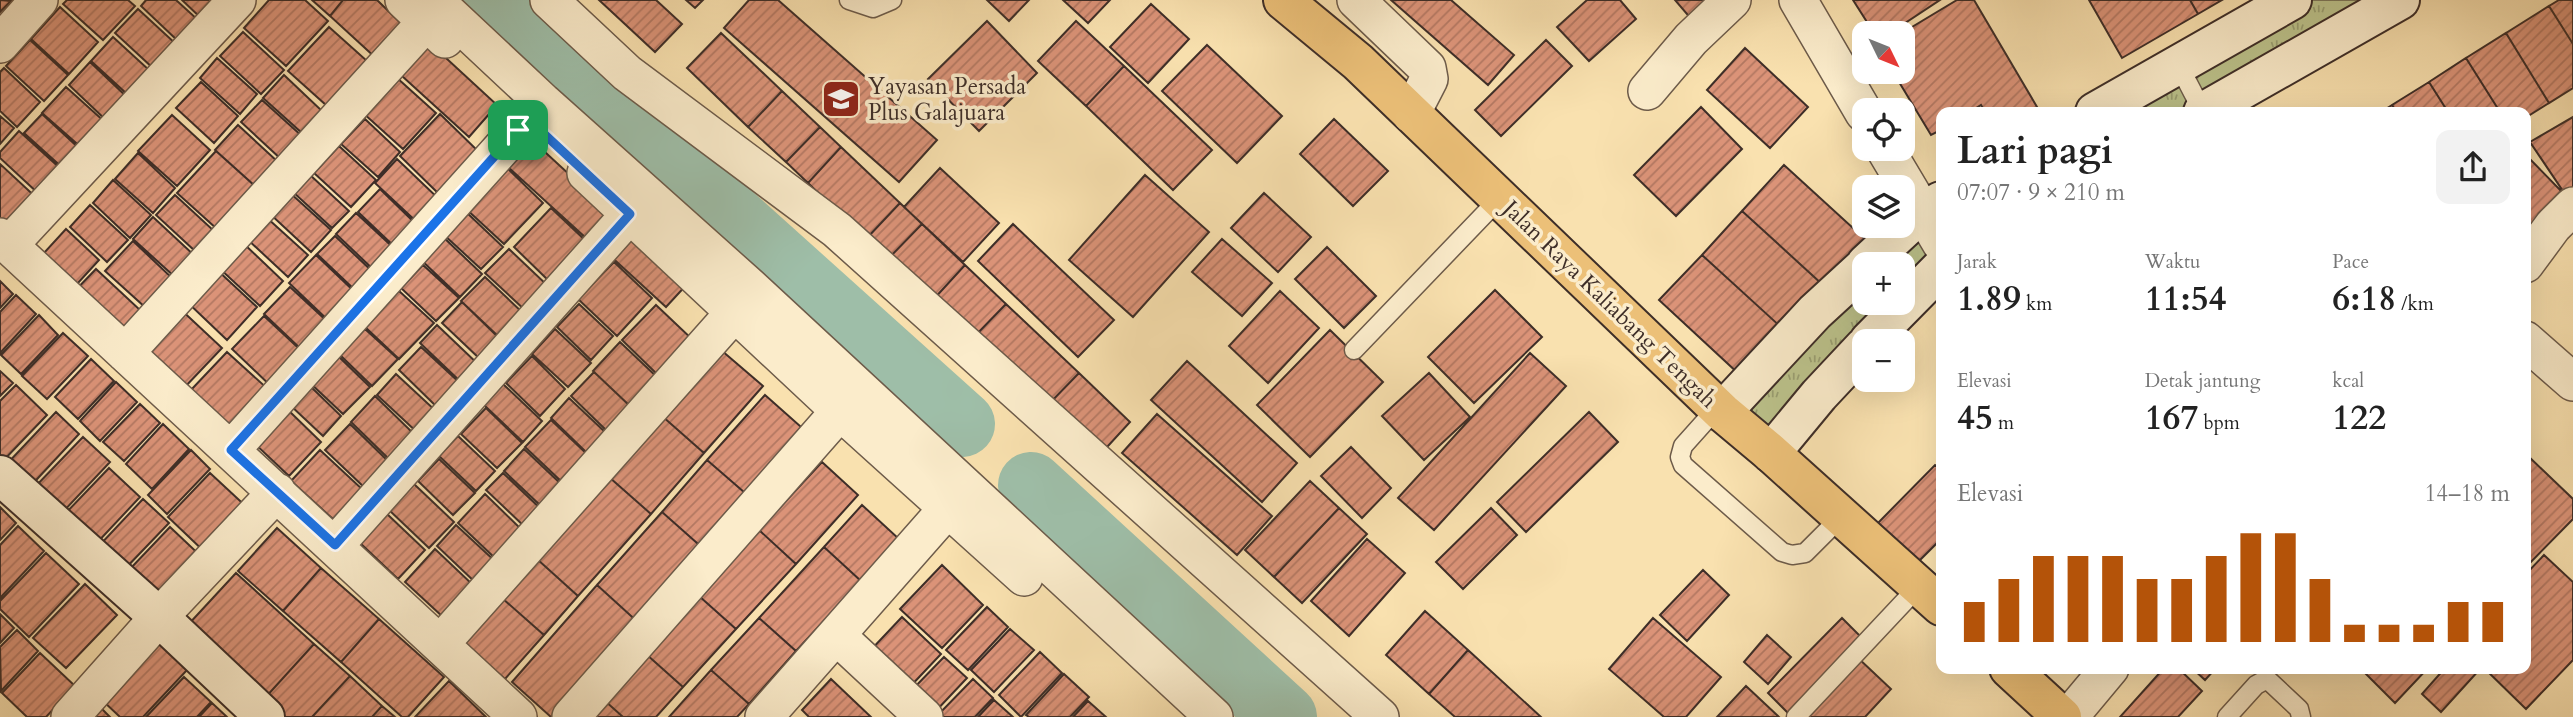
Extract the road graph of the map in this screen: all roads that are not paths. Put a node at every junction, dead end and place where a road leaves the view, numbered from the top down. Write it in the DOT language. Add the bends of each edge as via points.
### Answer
graph roads {
  1 [pos="39,0"];
  2 [pos="237,0"];
  3 [pos="549,0"];
  4 [pos="849,0"];
  5 [pos="892,0"];
  6 [pos="1283,0"];
  7 [pos="1356,0"];
  8 [pos="1732,0"];
  9 [pos="1798,0"];
  10 [pos="2292,0"];
  11 [pos="2400,0"];
  12 [pos="422,7"];
  13 [pos="0,44"];
  14 [pos="2178,64"];
  15 [pos="1647,91"];
  16 [pos="1855,98"];
  17 [pos="2104,107"];
  18 [pos="2200,107"];
  19 [pos="2212,107"];
  20 [pos="1411,114"];
  21 [pos="528,119"];
  22 [pos="1893,161"];
  23 [pos="1500,198"];
  24 [pos="2573,206"];
  25 [pos="630,214"];
  26 [pos="1934,219"];
  27 [pos="4,241"];
  28 [pos="1884,252"];
  29 [pos="2531,256"];
  30 [pos="1936,273"];
  31 [pos="1852,277"];
  32 [pos="735,310"];
  33 [pos="1881,329"];
  34 [pos="2531,345"];
  35 [pos="1353,350"];
  36 [pos="125,353"];
  37 [pos="1852,360"];
  38 [pos="2573,382"];
  39 [pos="1720,410"];
  40 [pos="840,411"];
  41 [pos="231,450"];
  42 [pos="1771,453"];
  43 [pos="0,475"];
  44 [pos="277,492"];
  45 [pos="948,508"];
  46 [pos="1842,516"];
  47 [pos="335,545"];
  48 [pos="1930,596"];
  49 [pos="159,617"];
  50 [pos="837,636"];
  51 [pos="441,643"];
  52 [pos="2015,674"];
  53 [pos="2104,674"];
  54 [pos="70,717"];
  55 [pos="265,717"];
  56 [pos="518,717"];
  57 [pos="571,717"];
  58 [pos="764,717"];
  59 [pos="924,717"];
  60 [pos="1178,717"];
  61 [pos="1214,717"];
  62 [pos="1380,717"];
  63 [pos="1796,717"];
  64 [pos="2062,717"];
  65 [pos="2069,717"];
  66 [pos="2227,717"];
  67 [pos="2301,717"];
  1 -- 13 [label="street"];
  2 -- 27 [label="street"];
  3 -- 62 [label="street" via="627,73 837,230"];
  4 -- 5 [label="lane" via="873,8"];
  6 -- 20 [label="main road, Jalan Raya Kaliabang Tengah" via="1358,62"];
  7 -- 20 [label="street" via="1427,68 1429,79"];
  8 -- 15 [label="street"];
  9 -- 16 [label="street"];
  10 -- 14 [label="street"];
  11 -- 19 [label="street"];
  12 -- 21 [label="street"];
  12 -- 36 [label="street"];
  12 -- 61 [label="street" via="750,287"];
  14 -- 17 [label="street"];
  14 -- 18 [label="lane"];
  20 -- 23 [label="main road, Jalan Raya Kaliabang Tengah"];
  21 -- 25 [label="street"];
  21 -- 41 [label="street"];
  22 -- 26 [label="street"];
  23 -- 35 [label="lane"];
  23 -- 39 [label="main road, Jalan Raya Kaliabang Tengah"];
  24 -- 29 [label="street"];
  25 -- 32 [label="street"];
  25 -- 47 [label="street"];
  26 -- 28 [label="street"];
  27 -- 36 [label="street"];
  30 -- 33 [label="street"];
  31 -- 39 [label="street"];
  32 -- 40 [label="street"];
  32 -- 51 [label="street"];
  34 -- 38 [label="street"];
  36 -- 41 [label="street"];
  37 -- 42 [label="street"];
  39 -- 42 [label="main road, Jalan Raya Kaliabang Tengah"];
  39 -- 46 [label="lane" via="1683,446 1679,457 1782,552 1805,553"];
  40 -- 45 [label="street"];
  40 -- 57 [label="street"];
  41 -- 44 [label="street"];
  42 -- 46 [label="main road, Jalan Raya Kaliabang Tengah"];
  43 -- 49 [label="street"];
  44 -- 47 [label="street"];
  44 -- 49 [label="street"];
  45 -- 50 [label="street"];
  45 -- 60 [label="street"];
  46 -- 48 [label="main road, Jalan Raya Kaliabang Tengah"];
  47 -- 51 [label="street"];
  48 -- 63 [label="lane"];
  49 -- 54 [label="street"];
  49 -- 55 [label="street"];
  50 -- 58 [label="street"];
  50 -- 59 [label="street"];
  51 -- 56 [label="street"];
  52 -- 64 [label="main road"];
  53 -- 65 [label="street"];
  66 -- 67 [label="lane" via="2267,679 2299,709"];
}
